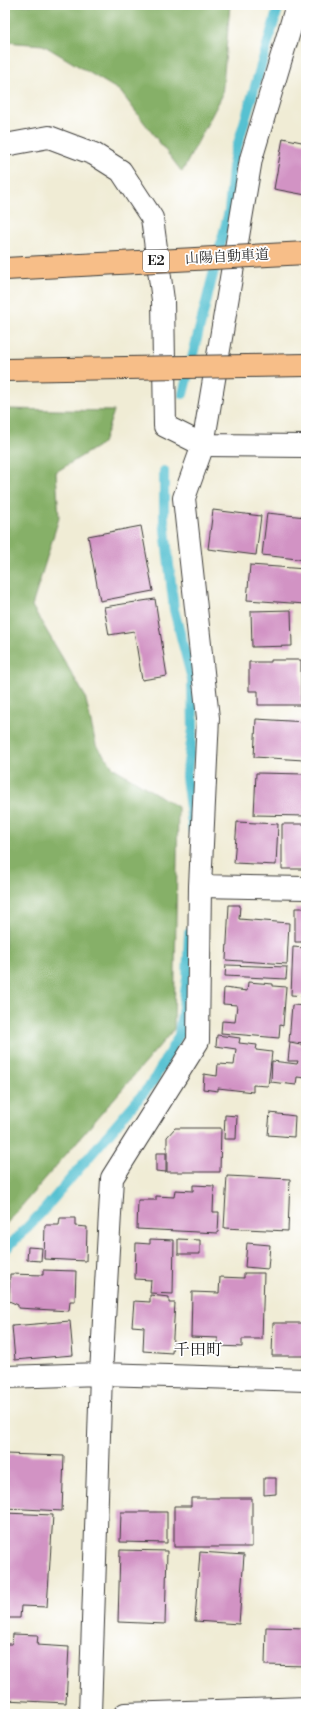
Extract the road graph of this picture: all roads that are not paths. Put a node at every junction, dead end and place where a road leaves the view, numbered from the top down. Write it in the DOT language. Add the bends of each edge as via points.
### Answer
graph roads {
  1 [pos="297,5"];
  2 [pos="5,146"];
  3 [pos="306,253"];
  4 [pos="5,269"];
  5 [pos="306,365"];
  6 [pos="5,370"];
  7 [pos="203,445"];
  8 [pos="306,446"];
  9 [pos="200,886"];
  10 [pos="306,888"];
  11 [pos="101,1374"];
  12 [pos="5,1376"];
  13 [pos="306,1380"];
  14 [pos="306,1708"];
  15 [pos="90,1714"];
  16 [pos="125,1714"];
  1 -- 7 [label="street" via="250,160"];
  2 -- 7 [label="street" via="49,137 94,154 121,171 152,218 164,300 165,426"];
  3 -- 4 [label="highway, 山陽自動車道 / E2, bridge"];
  5 -- 6 [label="highway, bridge"];
  7 -- 8 [label="street"];
  7 -- 9 [label="street" via="184,498 208,718"];
  9 -- 10 [label="street"];
  9 -- 11 [label="street" via="198,1041 112,1178"];
  11 -- 12 [label="street"];
  11 -- 13 [label="street"];
  11 -- 15 [label="street"];
  14 -- 16 [label="street"];
}
